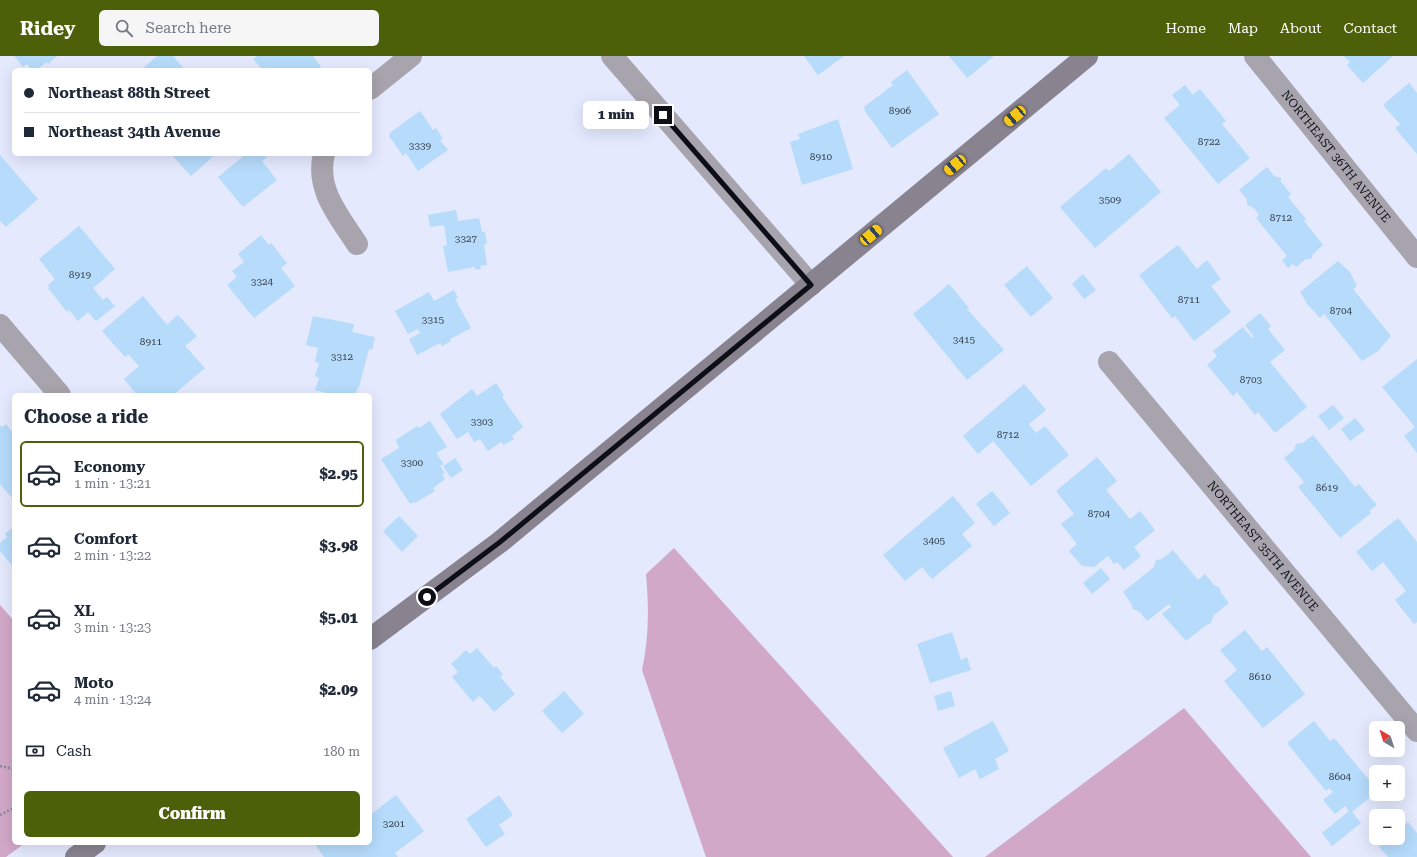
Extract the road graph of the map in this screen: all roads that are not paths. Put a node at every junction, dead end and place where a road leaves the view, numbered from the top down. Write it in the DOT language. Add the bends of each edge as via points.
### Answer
graph roads {
  1 [pos="411,56"];
  2 [pos="612,56"];
  3 [pos="1087,56"];
  4 [pos="1256,56"];
  5 [pos="372,87"];
  6 [pos="323,156"];
  7 [pos="357,244"];
  8 [pos="1417,257"];
  9 [pos="811,285"];
  10 [pos="0,325"];
  11 [pos="1109,362"];
  12 [pos="58,393"];
  13 [pos="372,638"];
  14 [pos="1417,731"];
  15 [pos="92,845"];
  16 [pos="76,857"];
  1 -- 5 [label="street"];
  2 -- 9 [label="street"];
  3 -- 9 [label="street"];
  4 -- 8 [label="street, NORTHEAST 36TH AVENUE"];
  6 -- 7 [label="street" via="321,164 327,198"];
  9 -- 13 [label="street" via="485,554"];
  10 -- 12 [label="street"];
  11 -- 14 [label="street, NORTHEAST 35TH AVENUE"];
  15 -- 16 [label="street"];
}
